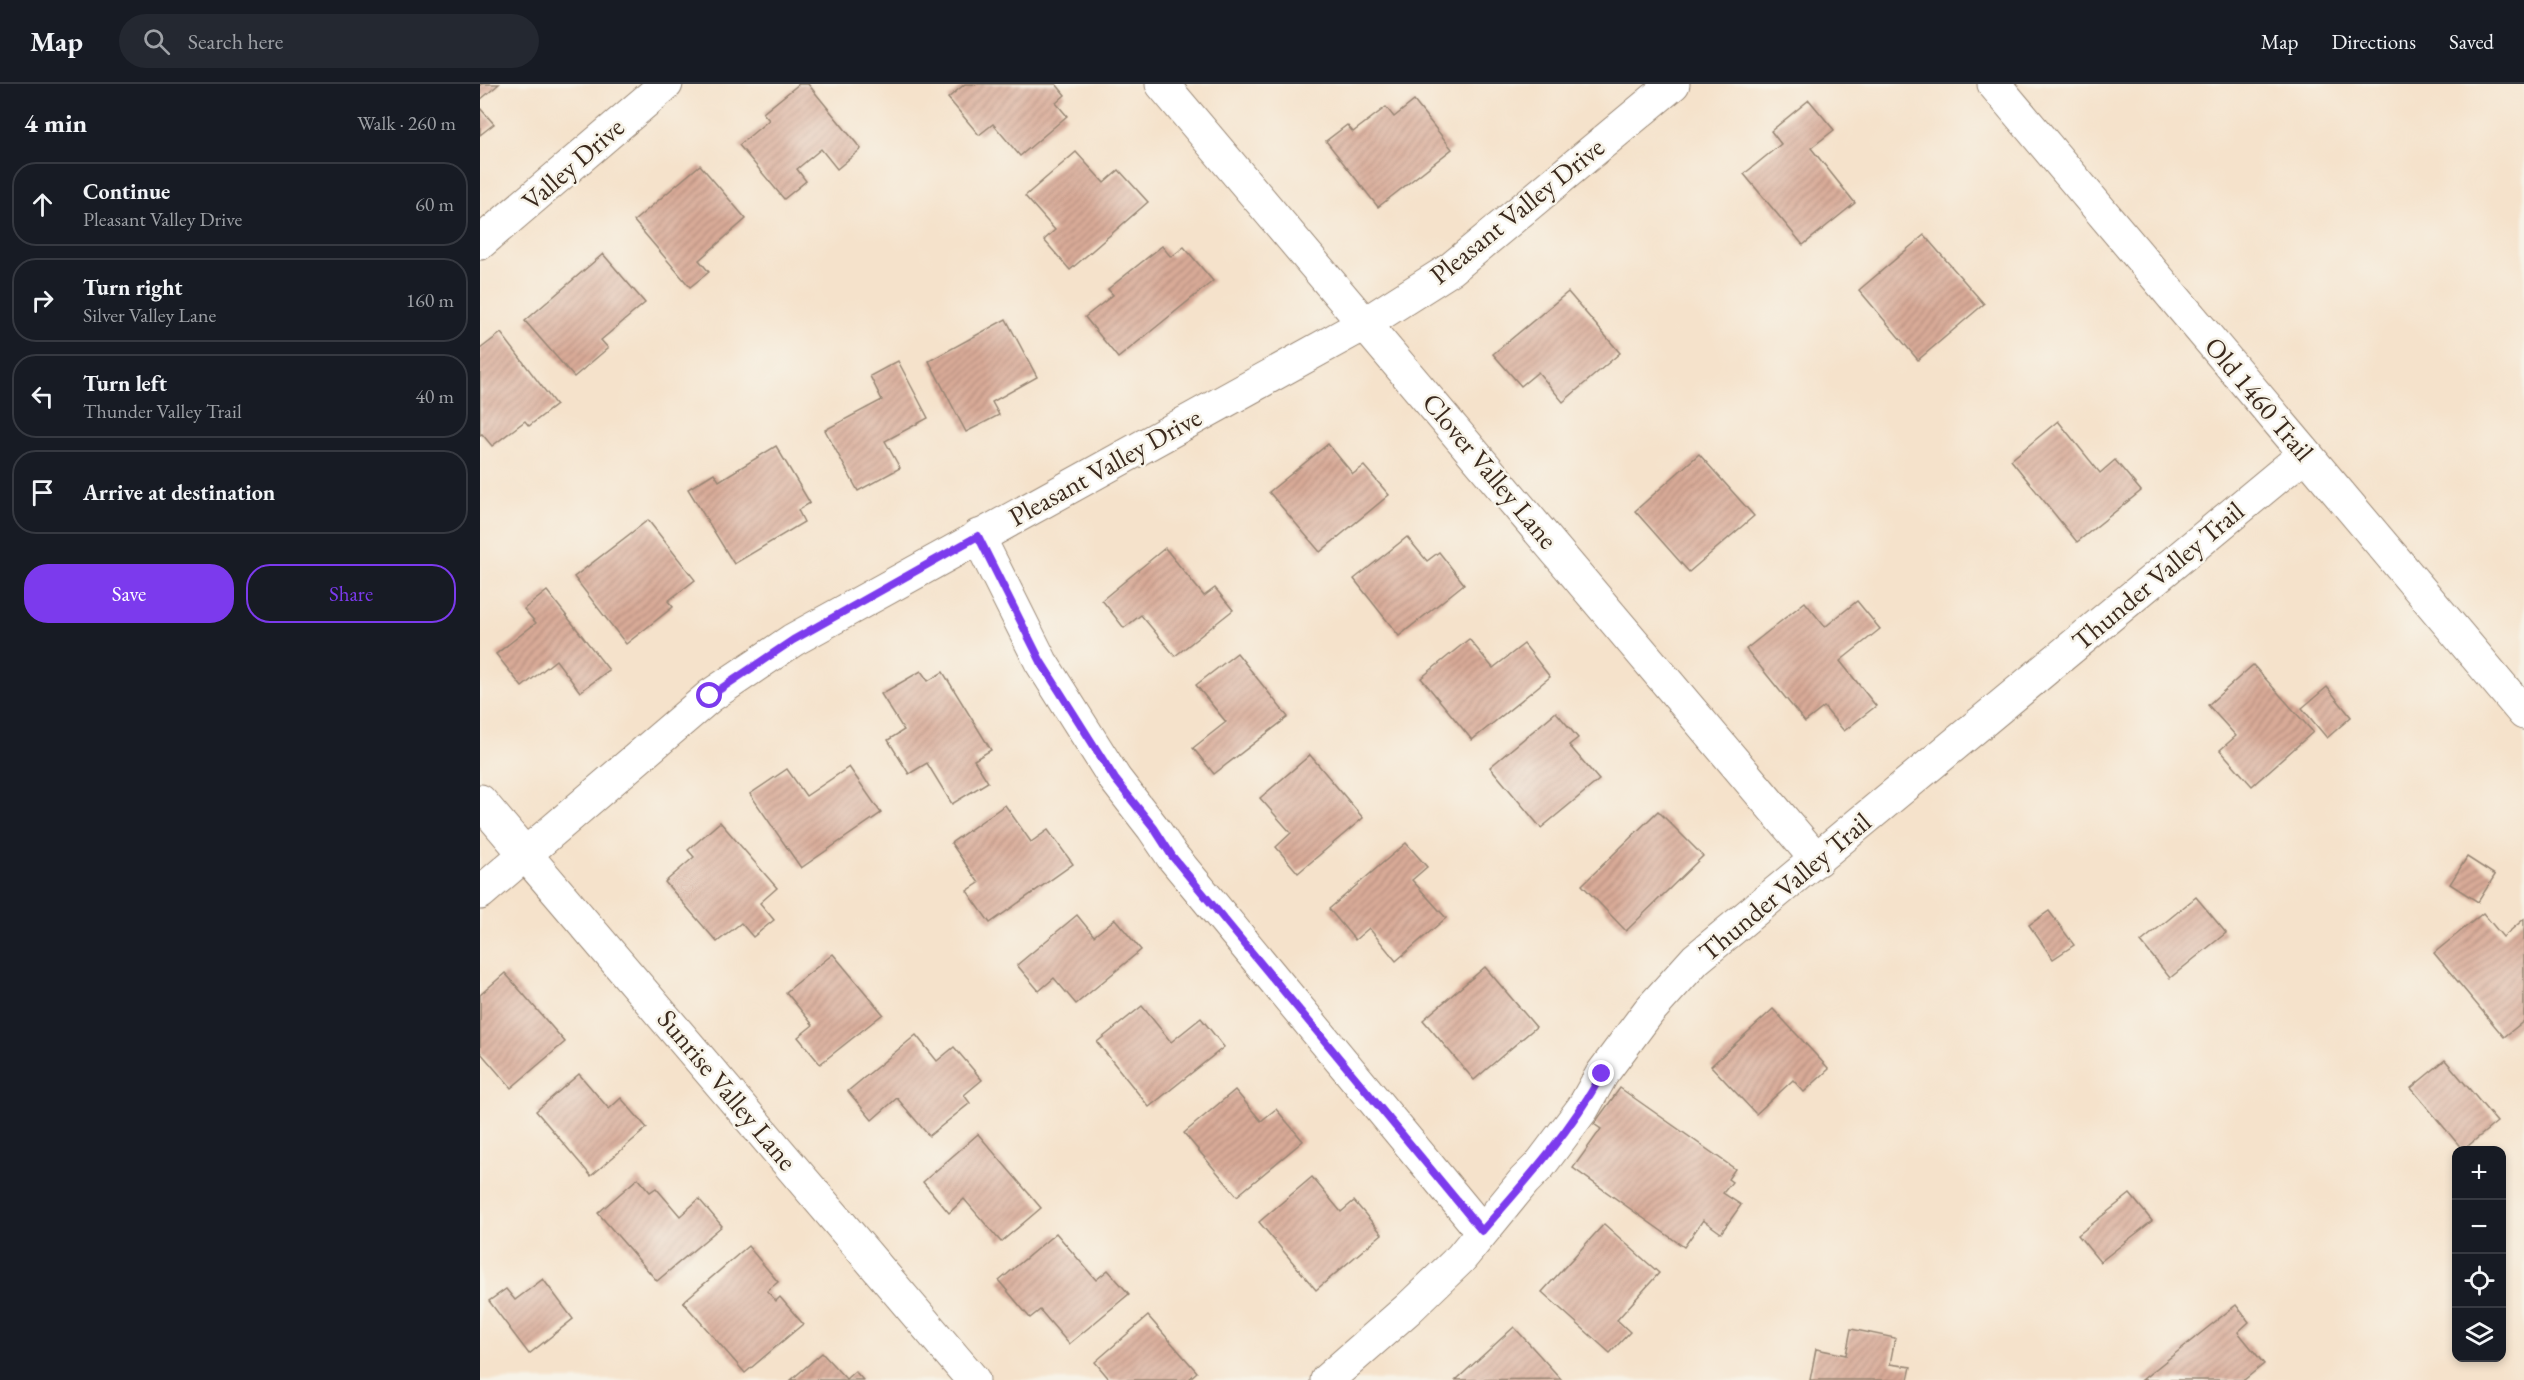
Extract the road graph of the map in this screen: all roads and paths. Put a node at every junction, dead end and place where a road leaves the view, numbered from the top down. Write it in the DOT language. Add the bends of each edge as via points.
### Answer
graph roads {
  1 [pos="666,84"];
  2 [pos="1162,84"];
  3 [pos="1673,84"];
  4 [pos="1994,84"];
  5 [pos="480,243"];
  6 [pos="1366,323"];
  7 [pos="2306,454"];
  8 [pos="978,536"];
  9 [pos="2524,713"];
  10 [pos="480,801"];
  11 [pos="526,854"];
  12 [pos="1817,860"];
  13 [pos="480,892"];
  14 [pos="1482,1231"];
  15 [pos="973,1380"];
  16 [pos="1327,1380"];
  1 -- 5 [label="street, Valley Drive"];
  2 -- 6 [label="street, Clover Valley Lane"];
  3 -- 6 [label="street, Pleasant Valley Drive" via="1451,269"];
  4 -- 7 [label="street, Old 1460 Trail"];
  6 -- 8 [label="street, Pleasant Valley Drive"];
  6 -- 12 [label="street, Clover Valley Lane"];
  7 -- 9 [label="street, Old 1460 Trail"];
  7 -- 12 [label="street, Thunder Valley Trail"];
  8 -- 11 [label="street, Pleasant Valley Drive" via="793,640 710,696"];
  8 -- 14 [label="street" via="1041,662 1115,779 1172,856"];
  10 -- 11 [label="street, Sunrise Valley Lane"];
  11 -- 13 [label="street, Pleasant Valley Drive"];
  11 -- 15 [label="street, Sunrise Valley Lane"];
  12 -- 14 [label="street, Thunder Valley Trail" via="1688,967 1649,1011 1540,1165"];
  14 -- 16 [label="street, Thunder Valley Trail" via="1408,1309"];
}
